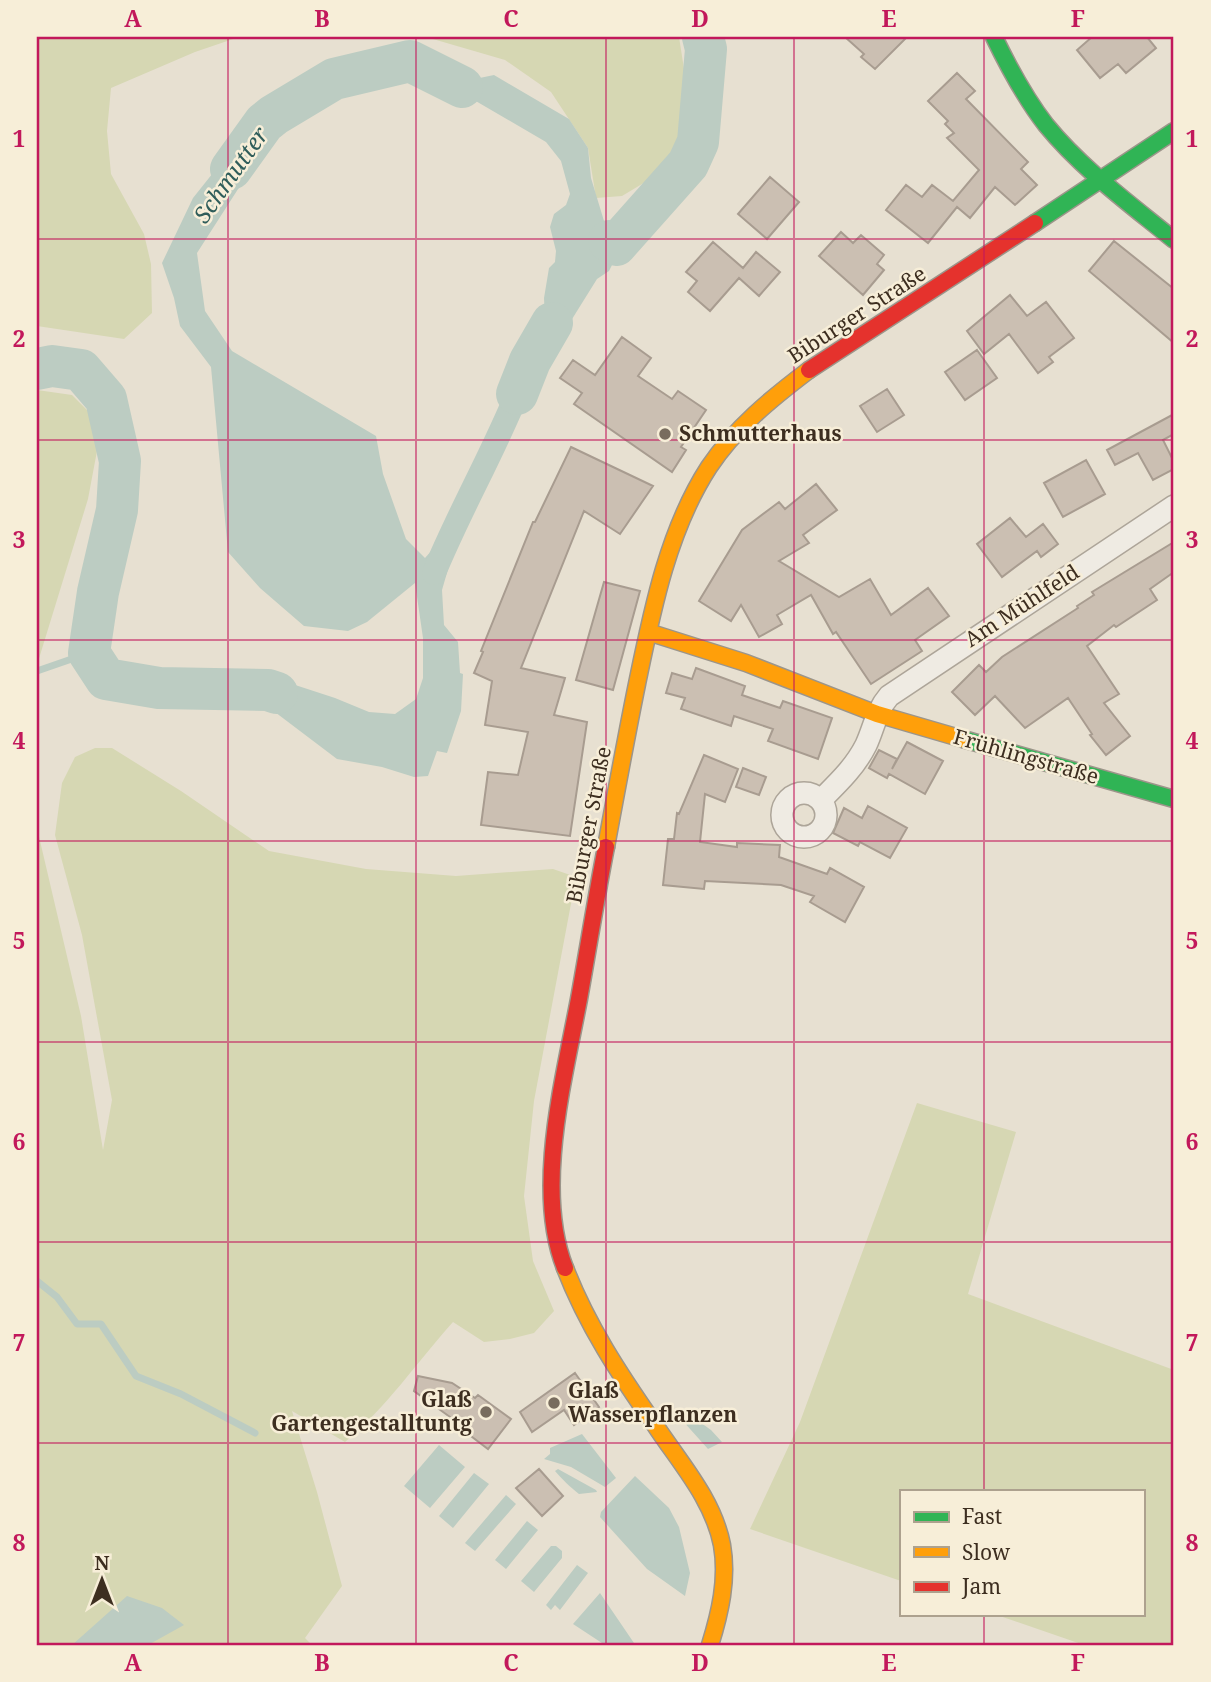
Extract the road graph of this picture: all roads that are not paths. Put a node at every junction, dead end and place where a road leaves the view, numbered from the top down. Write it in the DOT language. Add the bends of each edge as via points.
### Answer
graph roads {
  1 [pos="994,37"];
  2 [pos="1174,131"];
  3 [pos="1102,180"];
  4 [pos="1174,240"];
  5 [pos="1174,506"];
  6 [pos="648,632"];
  7 [pos="877,714"];
  8 [pos="1174,799"];
  9 [pos="821,800"];
  10 [pos="710,1645"];
  1 -- 3 [label="street" via="1040,116"];
  2 -- 3 [label="street, Biburger Straße"];
  3 -- 4 [label="street"];
  3 -- 6 [label="street, Biburger Straße" via="832,355 750,418 698,486 666,562"];
  5 -- 7 [label="street, Am Mühlfeld" via="901,686"];
  6 -- 7 [label="street, Frühlingstraße" via="746,663"];
  6 -- 10 [label="street, Biburger Straße" via="565,1078 551,1168 554,1234 575,1296 640,1403 698,1486 719,1533 722,1595"];
  7 -- 8 [label="street, Frühlingstraße"];
  7 -- 9 [label="street" via="859,758"];
}
